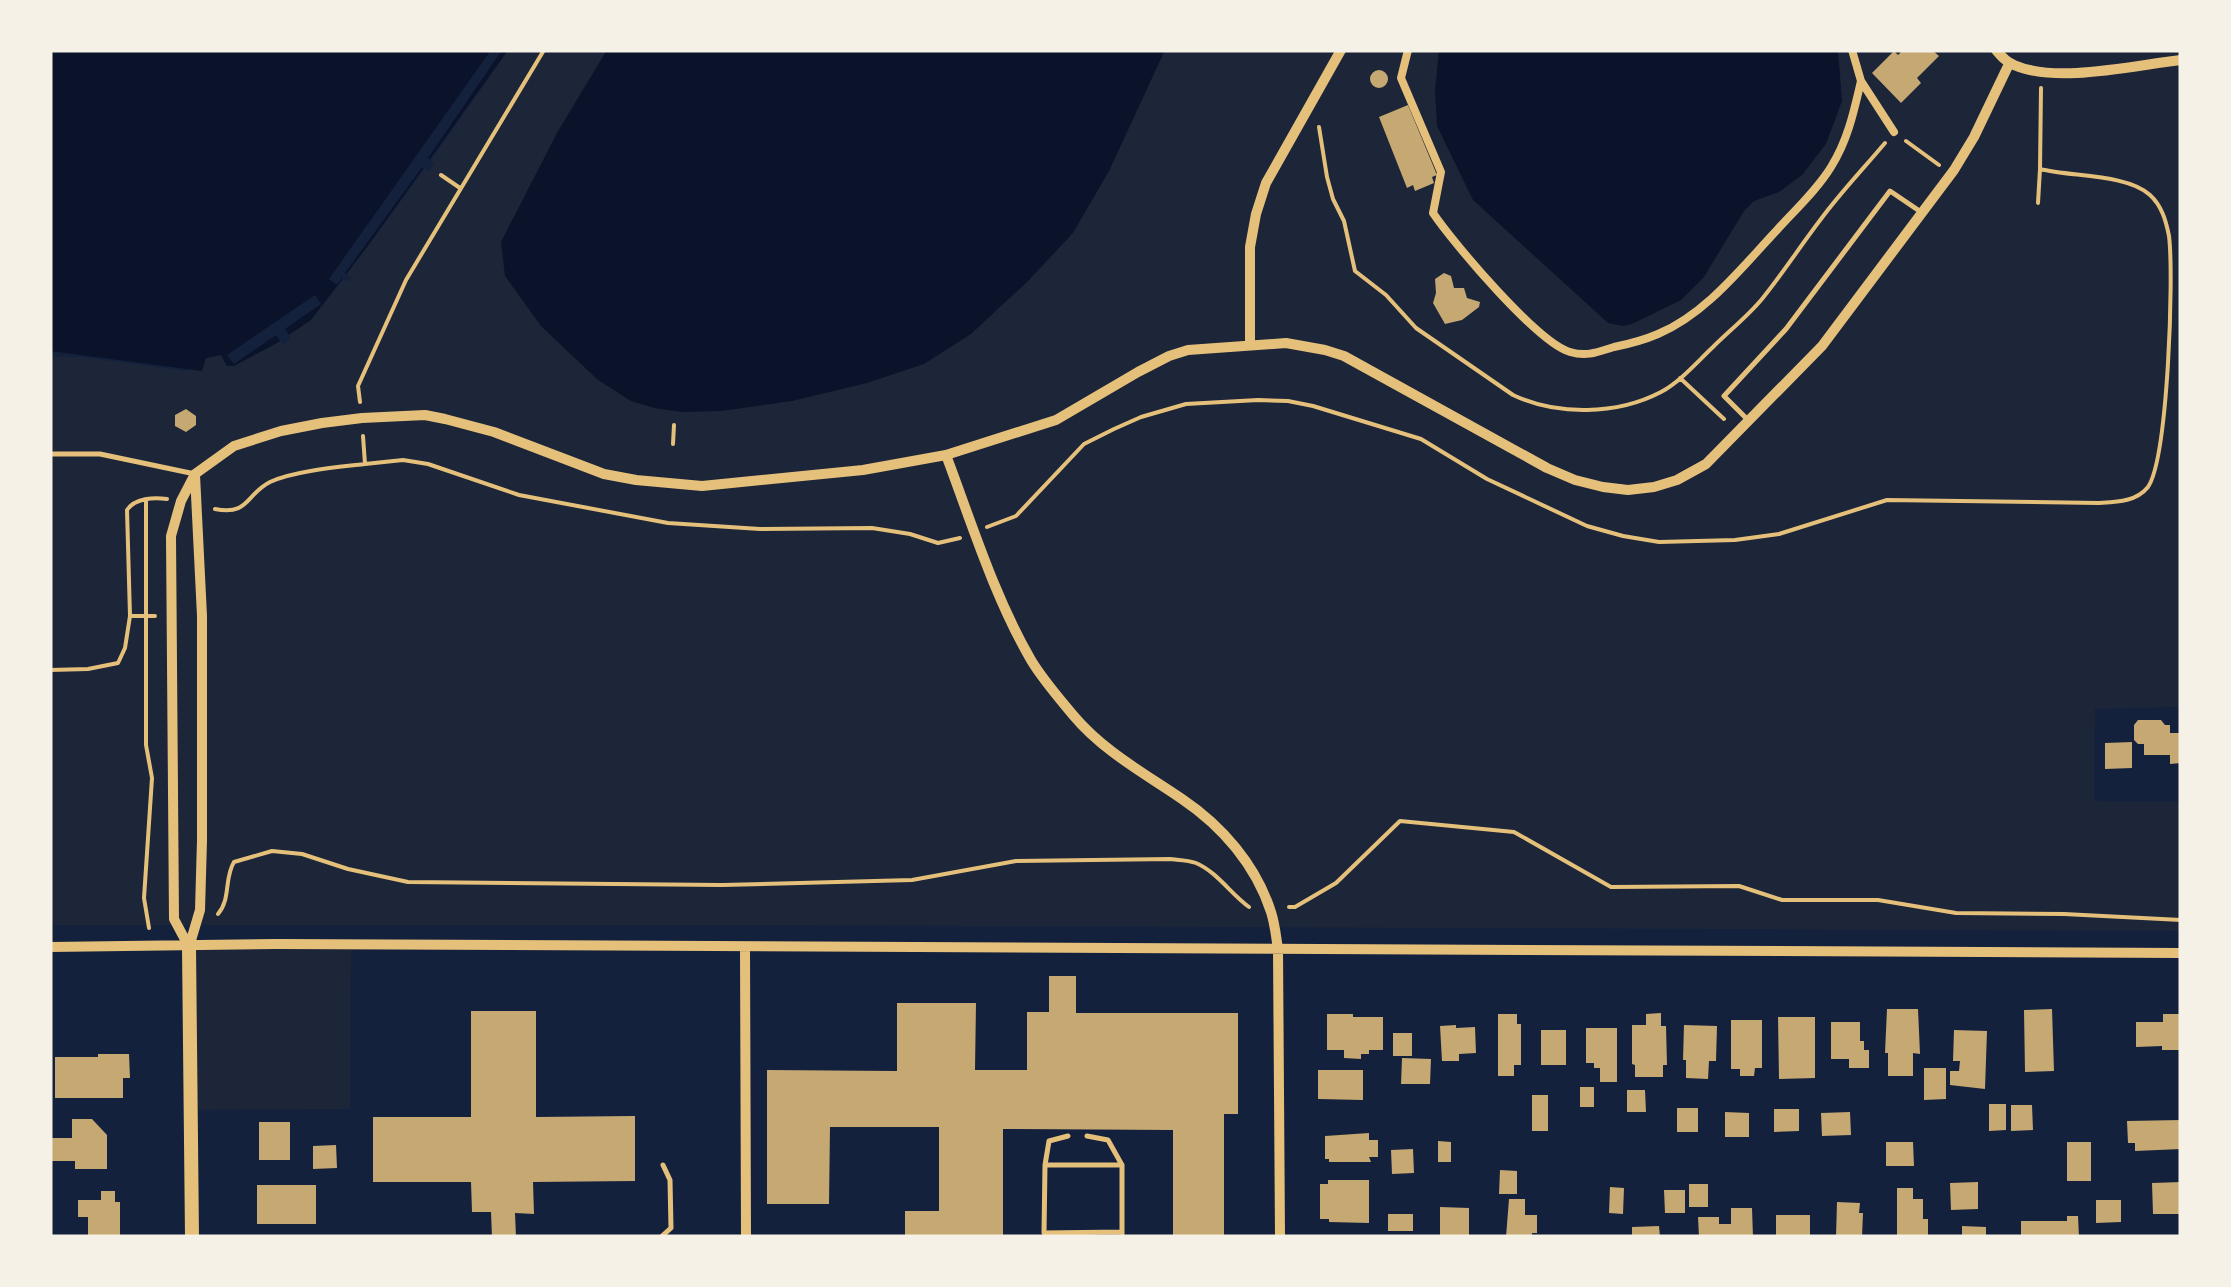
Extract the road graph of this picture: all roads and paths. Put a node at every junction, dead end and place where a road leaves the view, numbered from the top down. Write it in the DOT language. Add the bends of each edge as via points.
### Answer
graph roads {
  1 [pos="544,50"];
  2 [pos="1342,50"];
  3 [pos="1408,50"];
  4 [pos="1852,50"];
  5 [pos="1996,50"];
  6 [pos="2181,60"];
  7 [pos="2009,64"];
  8 [pos="2041,72"];
  9 [pos="1861,81"];
  10 [pos="1314,98"];
  11 [pos="1894,132"];
  12 [pos="2040,169"];
  13 [pos="1951,174"];
  14 [pos="441,175"];
  15 [pos="460,188"];
  16 [pos="2038,203"];
  17 [pos="1922,212"];
  18 [pos="1250,344"];
  19 [pos="1680,378"];
  20 [pos="362,418"];
  21 [pos="1749,421"];
  22 [pos="674,425"];
  23 [pos="1738,432"];
  24 [pos="673,444"];
  25 [pos="50,454"];
  26 [pos="946,455"];
  27 [pos="365,464"];
  28 [pos="195,474"];
  29 [pos="146,499"];
  30 [pos="181,501"];
  31 [pos="242,506"];
  32 [pos="975,532"];
  33 [pos="50,670"];
  34 [pos="1269,907"];
  35 [pos="215,917"];
  36 [pos="2181,920"];
  37 [pos="50,947"];
  38 [pos="190,947"];
  39 [pos="154,948"];
  40 [pos="745,948"];
  41 [pos="1278,949"];
  42 [pos="2181,952"];
  43 [pos="1068,1136"];
  44 [pos="1088,1136"];
  45 [pos="663,1165"];
  46 [pos="1045,1165"];
  47 [pos="1122,1165"];
  48 [pos="1122,1234"];
  49 [pos="192,1237"];
  50 [pos="661,1237"];
  51 [pos="746,1237"];
  52 [pos="1280,1237"];
  1 -- 15 [label="path"];
  2 -- 10 [label="street"];
  3 -- 9 [label="street" via="1400,78 1441,172 1433,213 1553,345 1589,355 1662,333 1738,271 1831,168 1848,135"];
  4 -- 9 [label="street"];
  5 -- 7 [label="street"];
  6 -- 8 [label="street"];
  7 -- 8 [label="street"];
  7 -- 13 [label="street"];
  8 -- 12 [label="path"];
  9 -- 11 [label="street"];
  10 -- 18 [label="street" via="1256,214"];
  10 -- 19 [label="path" via="1327,177 1355,271 1416,328 1513,394 1548,408 1620,405"];
  11 -- 13 [label="path"];
  11 -- 19 [label="path" via="1760,302"];
  12 -- 16 [label="path"];
  12 -- 32 [label="path" via="2127,182 2163,213 2169,238 2168,360 2155,469 2139,496 2122,502 1887,500 1778,534 1660,542 1588,526 1421,439 1313,406 1258,400 1186,404 1114,429 1084,444 1016,516"];
  13 -- 17 [label="street"];
  14 -- 15 [label="path"];
  15 -- 20 [label="path" via="406,280 358,386"];
  17 -- 21 [label="street" via="1822,346"];
  17 -- 21 [label="lane" via="1890,190 1786,329 1724,396"];
  18 -- 23 [label="street" via="1286,343 1344,356 1547,468 1603,487 1628,490 1677,480 1706,464"];
  18 -- 26 [label="street" via="1169,356 1056,420"];
  19 -- 23 [label="path"];
  20 -- 26 [label="street" via="445,418 604,474 667,484 749,482"];
  20 -- 27 [label="path"];
  20 -- 28 [label="street" via="253,439"];
  21 -- 23 [label="street"];
  22 -- 24 [label="path"];
  25 -- 28 [label="lane" via="100,454"];
  26 -- 32 [label="street"];
  27 -- 31 [label="path" via="272,481"];
  27 -- 32 [label="path" via="428,464 518,495 668,523 872,528 938,543"];
  28 -- 30 [label="street"];
  28 -- 38 [label="street" via="202,840 200,910"];
  29 -- 30 [label="path"];
  29 -- 33 [label="path" via="127,510 130,616 118,663"];
  29 -- 39 [label="path" via="146,745 152,778 144,898"];
  30 -- 38 [label="street" via="170,554 174,919"];
  32 -- 34 [label="street" via="1033,664 1056,694 1100,742 1214,824 1251,869"];
  34 -- 35 [label="path" via="1248,907 1194,862 1170,859 1016,860 912,880 702,885 408,882 272,851 234,862"];
  34 -- 36 [label="path" via="1295,907 1336,883 1400,821 1514,832 1610,887 1739,886 1782,900"];
  34 -- 41 [label="street"];
  37 -- 39 [label="street"];
  38 -- 39 [label="street"];
  38 -- 40 [label="street"];
  38 -- 49 [label="street"];
  40 -- 41 [label="street"];
  40 -- 51 [label="street"];
  41 -- 42 [label="street"];
  41 -- 52 [label="street"];
  43 -- 46 [label="lane" via="1049,1141"];
  44 -- 47 [label="lane" via="1108,1140"];
  45 -- 50 [label="lane" via="670,1180 671,1228"];
  46 -- 47 [label="lane"];
  46 -- 48 [label="lane" via="1044,1233"];
  47 -- 48 [label="lane"];
}
